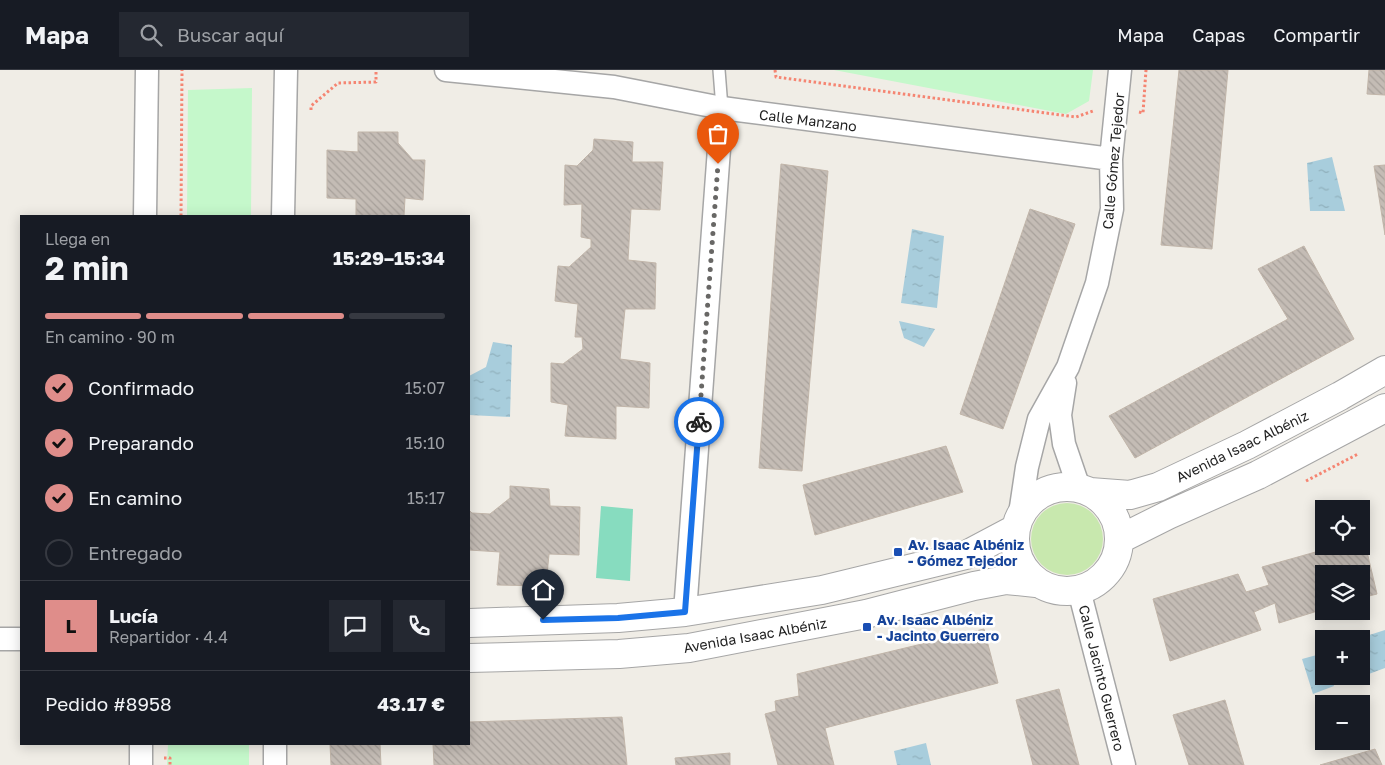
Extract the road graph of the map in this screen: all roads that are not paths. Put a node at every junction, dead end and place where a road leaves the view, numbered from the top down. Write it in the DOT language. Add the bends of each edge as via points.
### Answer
graph roads {
  1 [pos="147,70"];
  2 [pos="286,70"];
  3 [pos="446,70"];
  4 [pos="719,70"];
  5 [pos="1120,70"];
  6 [pos="722,108"];
  7 [pos="1111,159"];
  8 [pos="145,215"];
  9 [pos="283,215"];
  10 [pos="1068,367"];
  11 [pos="1385,370"];
  12 [pos="1385,408"];
  13 [pos="1084,490"];
  14 [pos="1018,521"];
  15 [pos="1120,539"];
  16 [pos="1036,583"];
  17 [pos="1079,590"];
  18 [pos="685,612"];
  19 [pos="470,623"];
  20 [pos="0,639"];
  21 [pos="20,639"];
  22 [pos="470,658"];
  23 [pos="142,745"];
  24 [pos="274,745"];
  25 [pos="141,765"];
  26 [pos="275,765"];
  27 [pos="1124,765"];
  1 -- 8 [label="street"];
  2 -- 9 [label="street"];
  3 -- 6 [label="street, Calle Manzano" via="614,87"];
  4 -- 6 [label="lane"];
  5 -- 7 [label="street, Calle Gómez Tejedor"];
  6 -- 7 [label="street, Calle Manzano"];
  6 -- 18 [label="street"];
  7 -- 10 [label="street, Calle Gómez Tejedor" via="1112,209 1098,283"];
  10 -- 13 [label="street, Calle Gómez Tejedor" via="1060,415 1064,444"];
  10 -- 14 [label="street, Calle Gómez Tejedor" via="1039,419"];
  11 -- 13 [label="street, Avenida Isaac Albéniz" via="1247,445 1158,487 1130,494"];
  12 -- 15 [label="street" via="1258,475"];
  13 -- 14 [label="street" via="1062,487 1045,491 1031,501"];
  13 -- 15 [label="street" via="1102,500 1111,511 1118,524"];
  14 -- 16 [label="street" via="1014,544 1018,559"];
  14 -- 18 [label="street" via="966,555 822,590"];
  15 -- 17 [label="street" via="1117,556 1108,572 1096,584"];
  16 -- 17 [label="street" via="1064,592"];
  16 -- 22 [label="street, Avenida Isaac Albéniz" via="1006,580 866,614 689,648 619,654"];
  17 -- 27 [label="street, Calle Jacinto Guerrero"];
  18 -- 19 [label="street" via="618,618"];
  20 -- 21 [label="street"];
  23 -- 25 [label="street"];
  24 -- 26 [label="street"];
}
